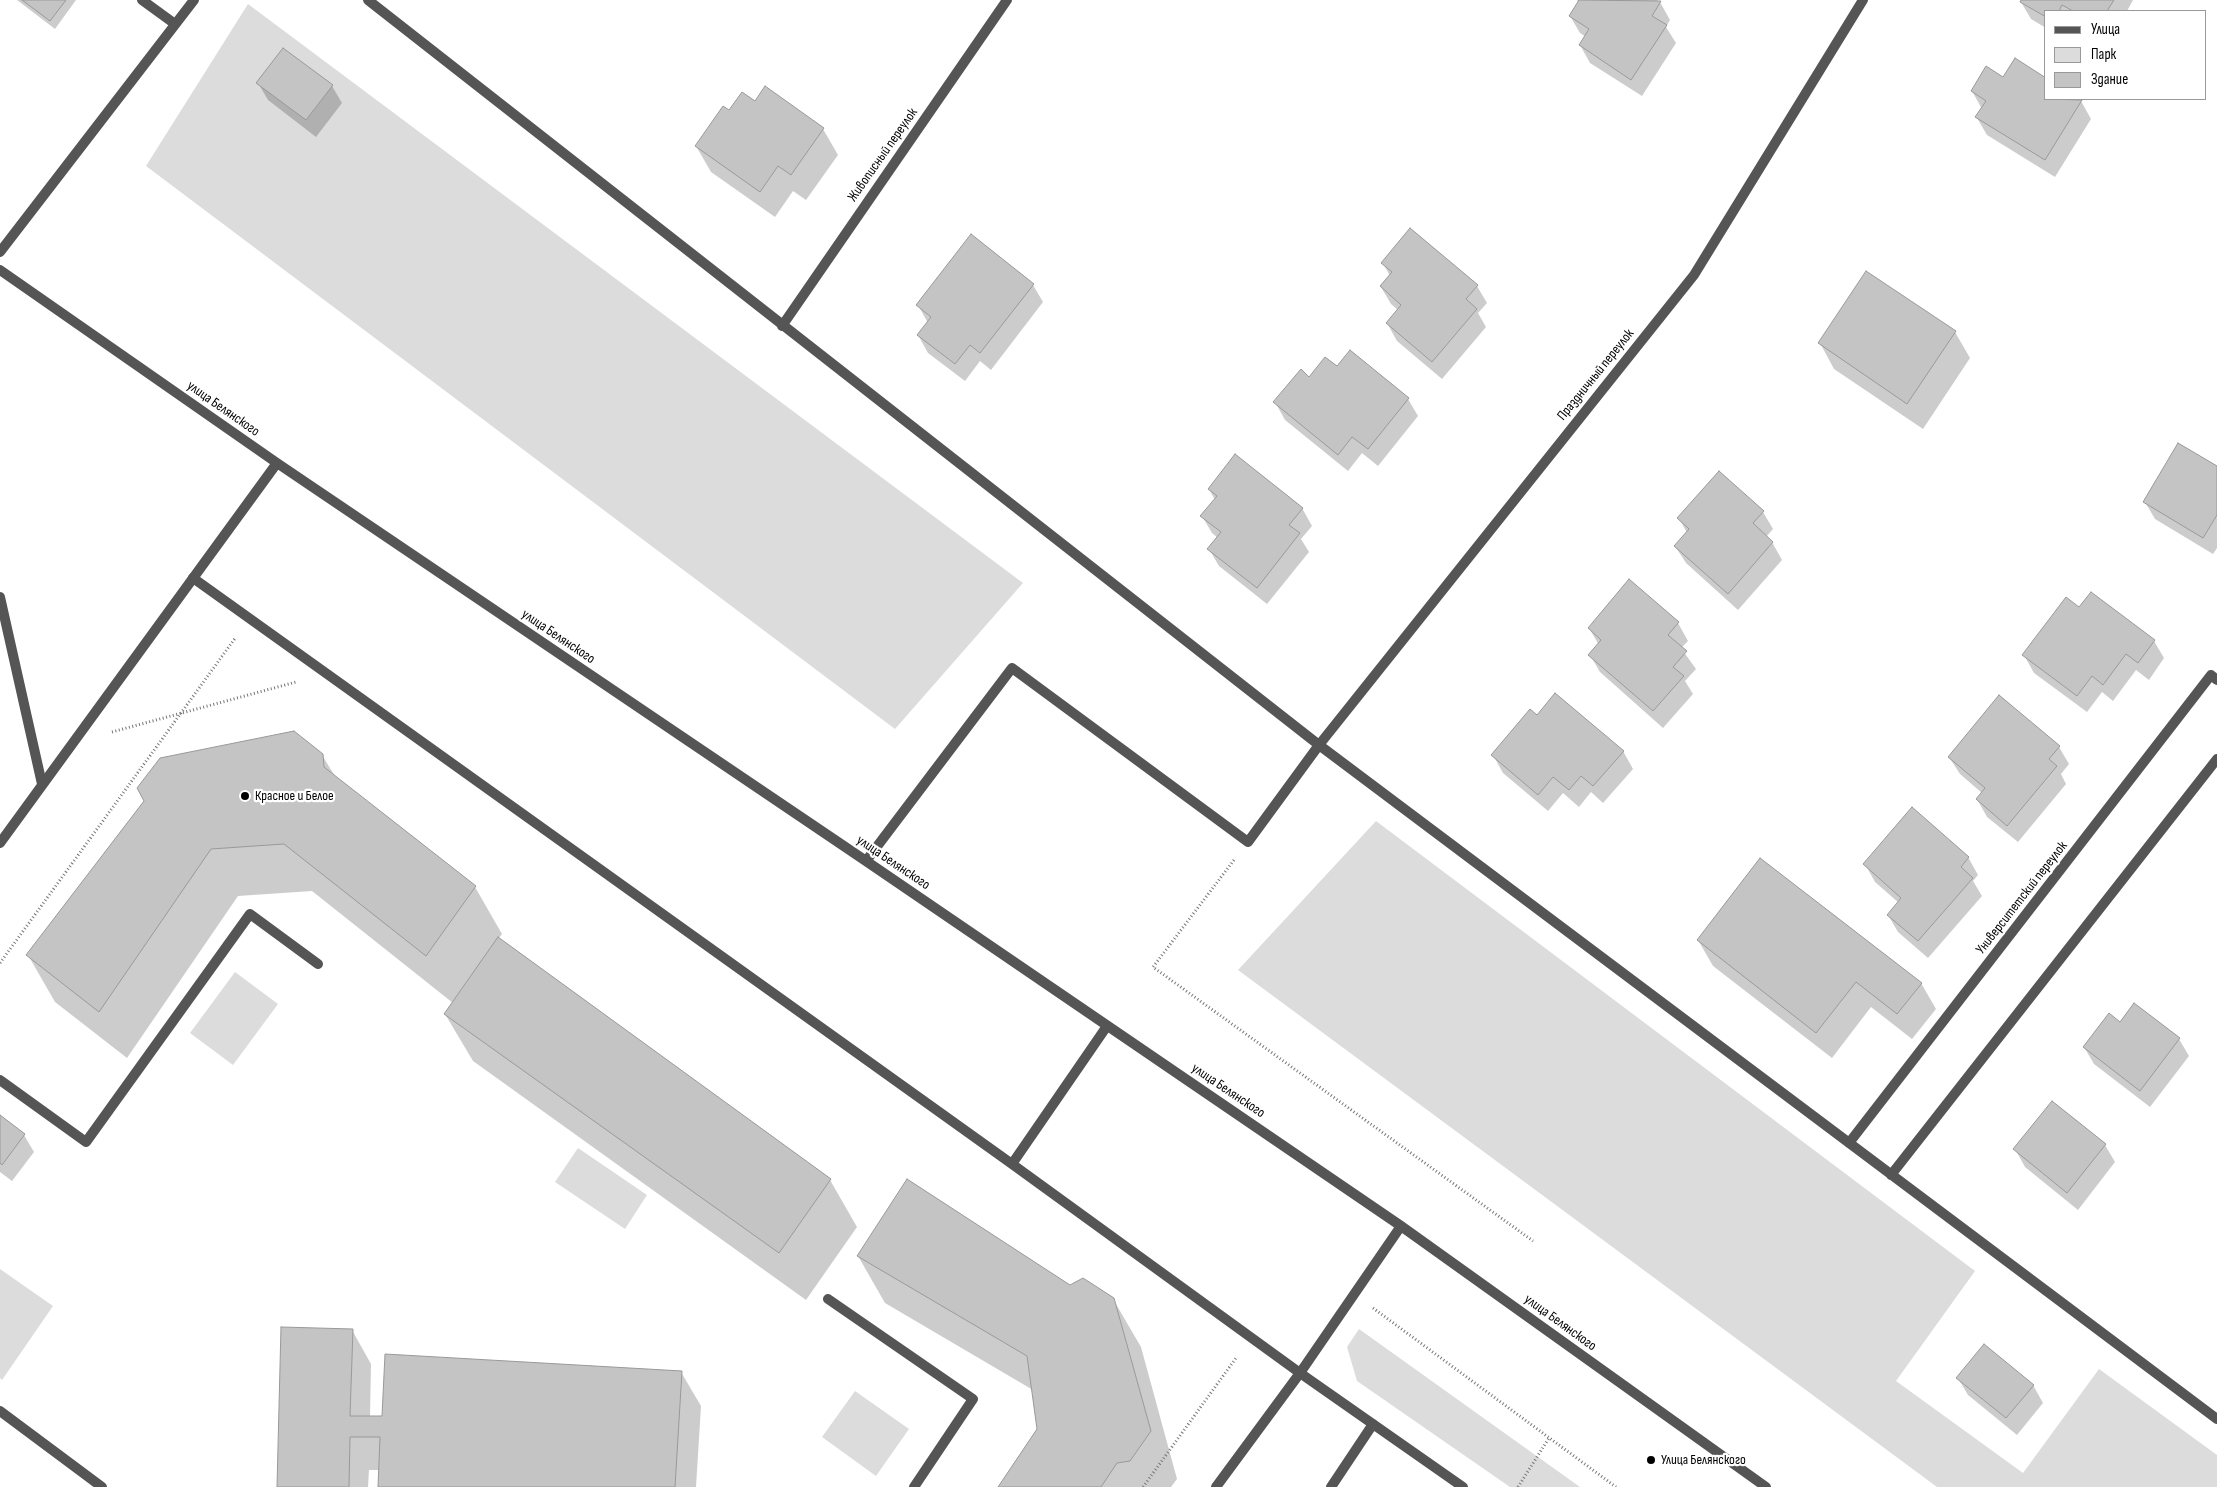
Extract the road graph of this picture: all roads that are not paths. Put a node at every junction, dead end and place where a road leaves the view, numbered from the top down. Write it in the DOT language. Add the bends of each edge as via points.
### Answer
graph roads {
  1 [pos="142,0"];
  2 [pos="194,0"];
  3 [pos="368,0"];
  4 [pos="1007,0"];
  5 [pos="1863,0"];
  6 [pos="175,24"];
  7 [pos="0,252"];
  8 [pos="0,270"];
  9 [pos="782,326"];
  10 [pos="277,463"];
  11 [pos="193,578"];
  12 [pos="0,597"];
  13 [pos="2217,680"];
  14 [pos="1319,746"];
  15 [pos="2217,759"];
  16 [pos="42,784"];
  17 [pos="0,843"];
  18 [pos="866,861"];
  19 [pos="318,964"];
  20 [pos="1107,1026"];
  21 [pos="0,1080"];
  22 [pos="1850,1143"];
  23 [pos="1012,1164"];
  24 [pos="1891,1175"];
  25 [pos="1401,1226"];
  26 [pos="828,1299"];
  27 [pos="1300,1373"];
  28 [pos="0,1411"];
  29 [pos="2217,1419"];
  30 [pos="1373,1424"];
  31 [pos="102,1487"];
  32 [pos="914,1487"];
  33 [pos="1216,1487"];
  34 [pos="1331,1487"];
  35 [pos="1463,1487"];
  36 [pos="1766,1487"];
  1 -- 6 [label="street"];
  2 -- 6 [label="street"];
  3 -- 9 [label="street"];
  4 -- 9 [label="street, Живописный переулок"];
  5 -- 14 [label="street, Праздничный переулок" via="1694,275"];
  6 -- 7 [label="street"];
  8 -- 10 [label="street, улица Белянского"];
  9 -- 14 [label="street"];
  10 -- 11 [label="street"];
  10 -- 18 [label="street, улица Белянского"];
  11 -- 16 [label="street"];
  11 -- 23 [label="street"];
  12 -- 16 [label="street"];
  13 -- 22 [label="street, Университетский переулок" via="2211,675"];
  14 -- 18 [label="street, Праздничный переулок" via="1248,842 1012,668"];
  14 -- 22 [label="street"];
  15 -- 24 [label="street"];
  16 -- 17 [label="street"];
  18 -- 20 [label="street, улица Белянского"];
  19 -- 21 [label="street" via="250,914 86,1142"];
  20 -- 23 [label="street"];
  20 -- 25 [label="street, улица Белянского"];
  22 -- 24 [label="street"];
  23 -- 27 [label="street"];
  24 -- 29 [label="street"];
  25 -- 27 [label="street"];
  25 -- 36 [label="street, улица Белянского"];
  26 -- 32 [label="street" via="973,1399"];
  27 -- 30 [label="street"];
  27 -- 33 [label="street"];
  28 -- 31 [label="street"];
  30 -- 34 [label="street"];
  30 -- 35 [label="street"];
}
